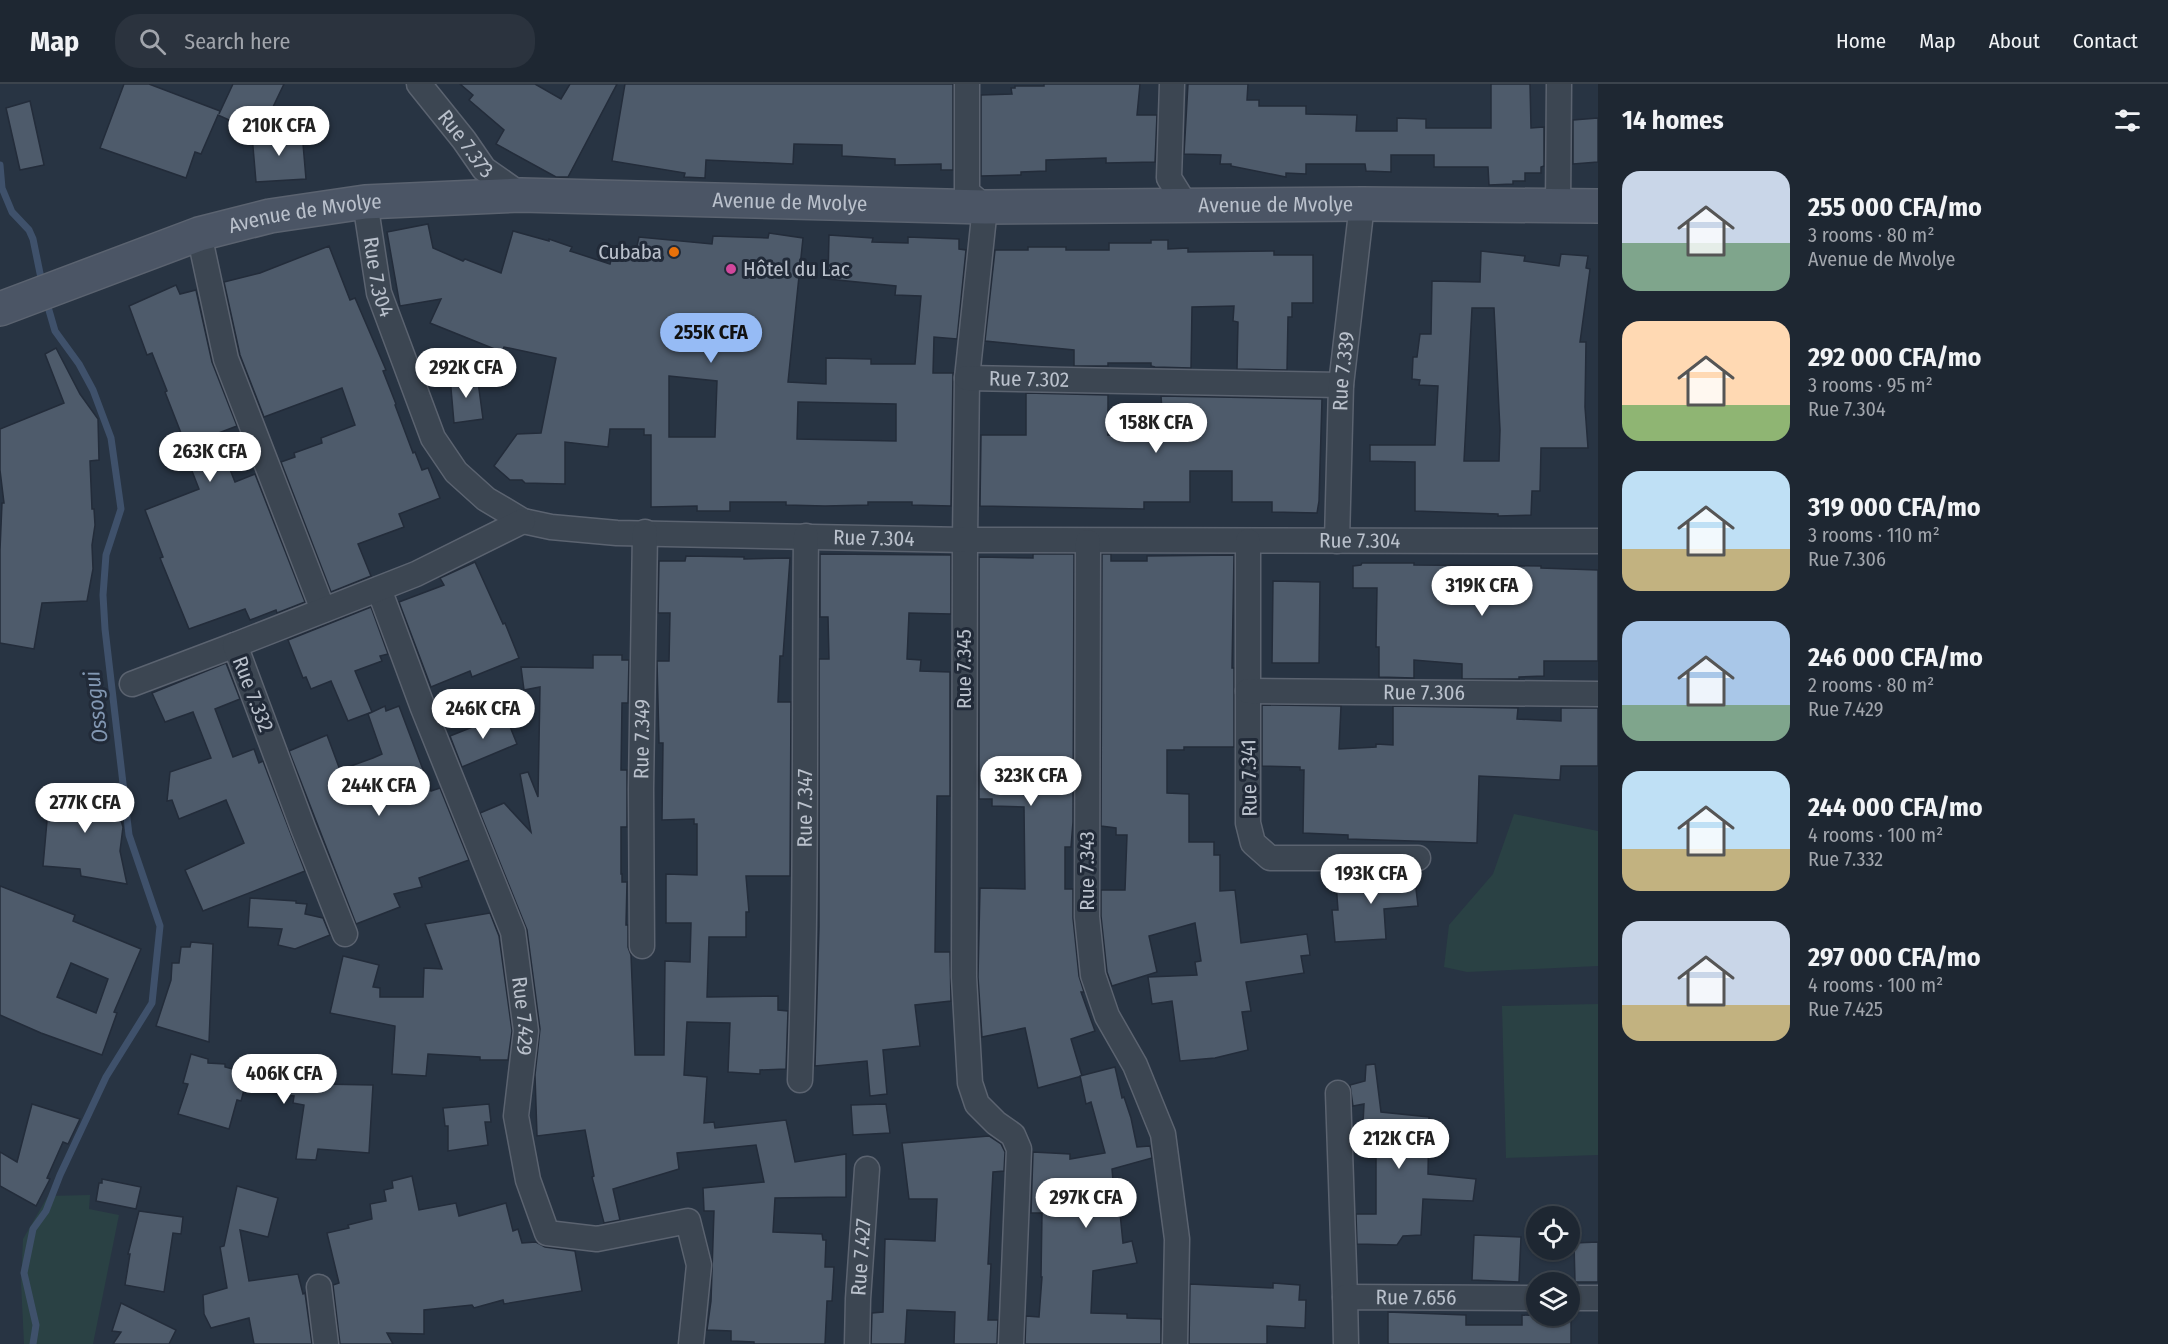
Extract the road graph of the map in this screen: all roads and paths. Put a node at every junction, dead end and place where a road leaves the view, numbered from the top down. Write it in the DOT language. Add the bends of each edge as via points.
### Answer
graph roads {
  1 [pos="419,84"];
  2 [pos="967,84"];
  3 [pos="1172,84"];
  4 [pos="1559,84"];
  5 [pos="521,195"];
  6 [pos="365,202"];
  7 [pos="1362,204"];
  8 [pos="1558,206"];
  9 [pos="1598,206"];
  10 [pos="985,207"];
  11 [pos="1187,207"];
  12 [pos="199,234"];
  13 [pos="8,306"];
  14 [pos="967,378"];
  15 [pos="1341,386"];
  16 [pos="523,521"];
  17 [pos="645,532"];
  18 [pos="806,536"];
  19 [pos="965,540"];
  20 [pos="1248,541"];
  21 [pos="1337,541"];
  22 [pos="1598,541"];
  23 [pos="1088,542"];
  24 [pos="379,589"];
  25 [pos="323,610"];
  26 [pos="235,645"];
  27 [pos="132,684"];
  28 [pos="1248,691"];
  29 [pos="1598,694"];
  30 [pos="1418,858"];
  31 [pos="345,934"];
  32 [pos="642,946"];
  33 [pos="800,1080"];
  34 [pos="1338,1093"];
  35 [pos="867,1169"];
  36 [pos="319,1287"];
  37 [pos="1345,1297"];
  38 [pos="1526,1298"];
  39 [pos="1580,1298"];
  40 [pos="1598,1298"];
  41 [pos="326,1344"];
  42 [pos="691,1344"];
  43 [pos="857,1344"];
  44 [pos="1011,1344"];
  45 [pos="1175,1344"];
  46 [pos="1346,1344"];
  1 -- 5 [label="street, Rue 7.373" via="484,169"];
  2 -- 10 [label="street" via="967,192"];
  3 -- 11 [label="street" via="1169,178"];
  4 -- 8 [label="street"];
  5 -- 6 [label="main road, Avenue de Mvolye"];
  5 -- 10 [label="main road, Avenue de Mvolye"];
  6 -- 12 [label="main road, Avenue de Mvolye" via="270,216"];
  6 -- 16 [label="street, Rue 7.304" via="379,293 433,438 456,472 486,499"];
  7 -- 8 [label="main road, Avenue de Mvolye"];
  7 -- 11 [label="main road, Avenue de Mvolye"];
  7 -- 15 [label="street, Rue 7.339"];
  8 -- 9 [label="main road, Avenue de Mvolye"];
  10 -- 11 [label="main road, Avenue de Mvolye"];
  10 -- 14 [label="street, Rue 7.345"];
  12 -- 13 [label="main road, Avenue de Mvolye"];
  12 -- 25 [label="street" via="226,359"];
  14 -- 15 [label="street, Rue 7.302"];
  14 -- 19 [label="street, Rue 7.345"];
  15 -- 21 [label="street, Rue 7.339"];
  16 -- 17 [label="street, Rue 7.304" via="579,530"];
  16 -- 24 [label="street, Rue 7.332"];
  17 -- 18 [label="street, Rue 7.304"];
  17 -- 32 [label="street, Rue 7.349"];
  18 -- 19 [label="street, Rue 7.304"];
  18 -- 33 [label="street, Rue 7.347" via="805,952"];
  19 -- 23 [label="street, Rue 7.304"];
  19 -- 44 [label="street, Rue 7.345" via="964,989 970,1083 977,1104 1013,1135 1019,1149"];
  20 -- 21 [label="street, Rue 7.304"];
  20 -- 23 [label="street, Rue 7.304"];
  20 -- 28 [label="street, Rue 7.341"];
  21 -- 22 [label="street, Rue 7.304"];
  23 -- 45 [label="street, Rue 7.343" via="1086,917 1093,975 1107,1016 1136,1065 1163,1134 1177,1239"];
  24 -- 25 [label="street, Rue 7.332"];
  24 -- 42 [label="street, Rue 7.429" via="513,932 526,1031 516,1116 528,1180 547,1233 597,1239 688,1221 699,1265"];
  25 -- 26 [label="street, Rue 7.332"];
  26 -- 27 [label="street"];
  26 -- 31 [label="street, Rue 7.332"];
  28 -- 29 [label="street, Rue 7.306"];
  28 -- 30 [label="street, Rue 7.341" via="1248,823 1253,843 1270,858"];
  34 -- 37 [label="street"];
  35 -- 43 [label="street, Rue 7.427"];
  36 -- 41 [label="street"];
  37 -- 38 [label="street, Rue 7.656"];
  37 -- 46 [label="street, Rue 7.656"];
  39 -- 40 [label="street"];
}
